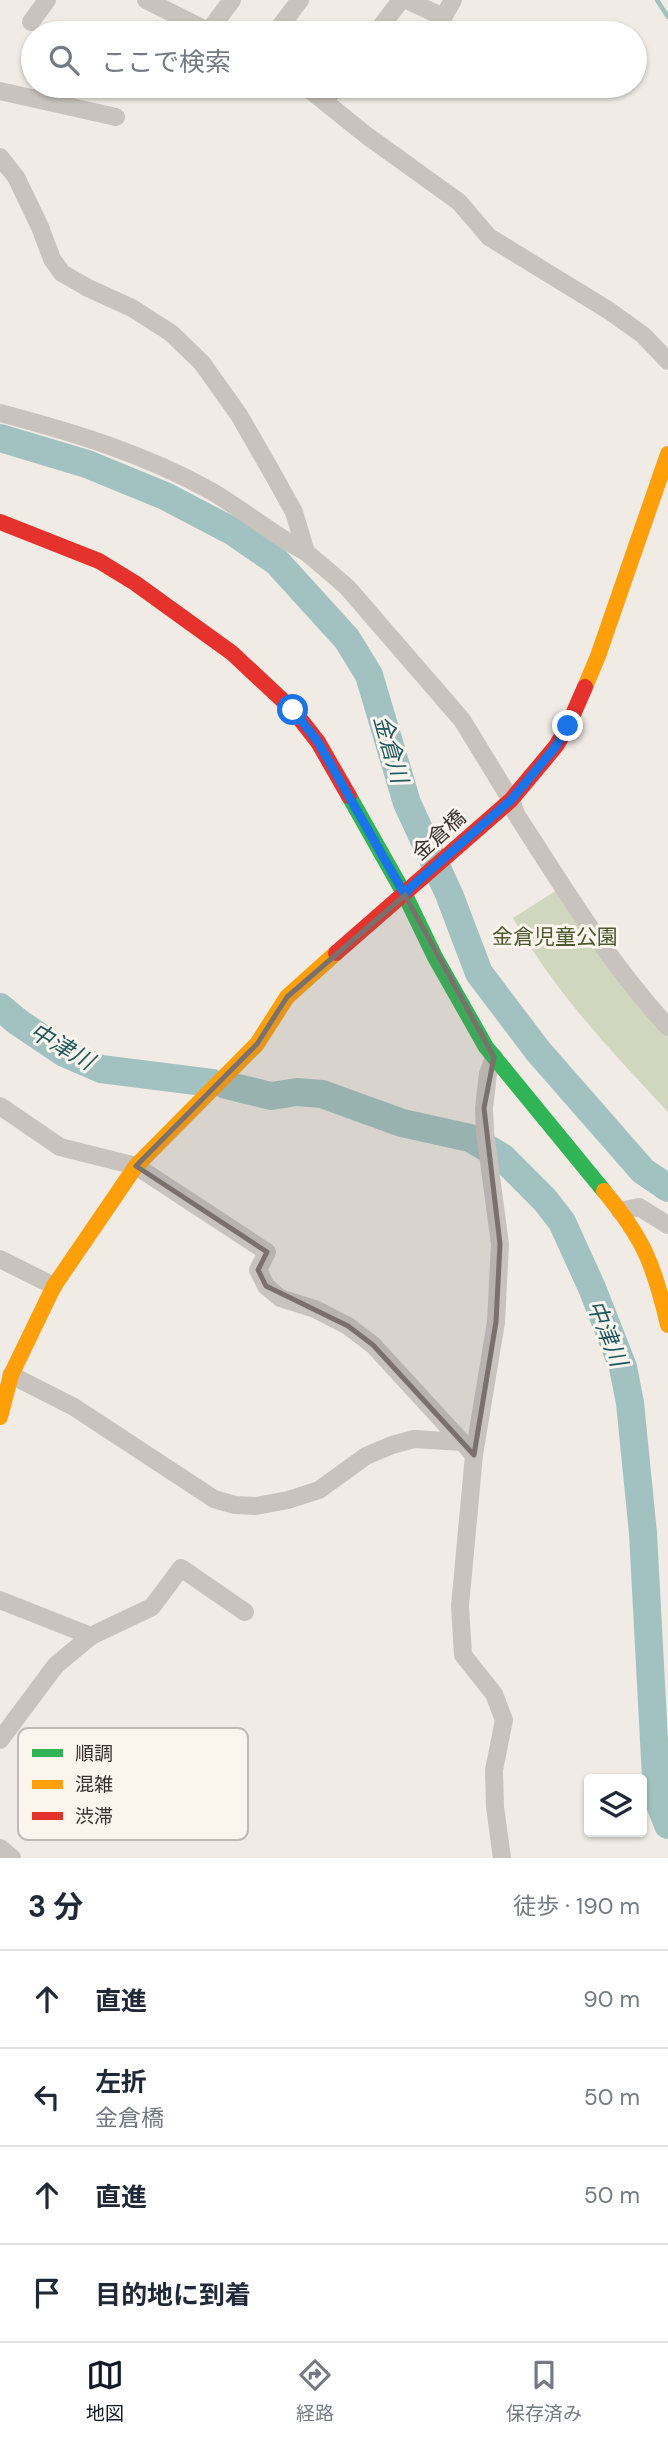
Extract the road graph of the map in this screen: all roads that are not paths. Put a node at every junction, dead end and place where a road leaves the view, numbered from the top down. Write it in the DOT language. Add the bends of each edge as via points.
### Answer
graph roads {
  1 [pos="47,0"];
  2 [pos="146,0"];
  3 [pos="232,0"];
  4 [pos="300,0"];
  5 [pos="401,0"];
  6 [pos="407,0"];
  7 [pos="453,0"];
  8 [pos="443,17"];
  9 [pos="32,21"];
  10 [pos="188,21"];
  11 [pos="218,21"];
  12 [pos="284,21"];
  13 [pos="385,21"];
  14 [pos="441,21"];
  15 [pos="0,91"];
  16 [pos="21,96"];
  17 [pos="31,98"];
  18 [pos="321,98"];
  19 [pos="327,98"];
  20 [pos="325,101"];
  21 [pos="116,117"];
  22 [pos="0,157"];
  23 [pos="668,361"];
  24 [pos="0,413"];
  25 [pos="668,454"];
  26 [pos="0,522"];
  27 [pos="306,552"];
  28 [pos="511,800"];
  29 [pos="410,890"];
  30 [pos="668,1027"];
  31 [pos="494,1057"];
  32 [pos="0,1106"];
  33 [pos="136,1166"];
  34 [pos="620,1211"];
  35 [pos="668,1225"];
  36 [pos="0,1259"];
  37 [pos="54,1286"];
  38 [pos="668,1325"];
  39 [pos="11,1375"];
  40 [pos="0,1417"];
  41 [pos="462,1441"];
  42 [pos="474,1455"];
  43 [pos="0,1600"];
  44 [pos="245,1612"];
  45 [pos="91,1636"];
  46 [pos="0,1740"];
  47 [pos="0,1848"];
  48 [pos="12,1858"];
  49 [pos="502,1858"];
  1 -- 9 [label="street"];
  2 -- 10 [label="street"];
  3 -- 11 [label="street"];
  4 -- 12 [label="street"];
  5 -- 13 [label="street"];
  6 -- 8 [label="street"];
  7 -- 8 [label="street"];
  8 -- 14 [label="street"];
  15 -- 16 [label="street"];
  17 -- 21 [label="street"];
  18 -- 20 [label="street"];
  19 -- 20 [label="street"];
  20 -- 23 [label="street" via="459,202 489,237 608,310 643,335"];
  22 -- 27 [label="street" via="26,195 45,245 62,273 142,314 171,333 202,363 281,488"];
  24 -- 27 [label="street" via="120,449 211,491"];
  25 -- 28 [label="street, 金倉橋" via="598,656 568,726"];
  26 -- 29 [label="street" via="99,561 135,583 232,653 270,687 318,742"];
  27 -- 28 [label="street" via="347,587 462,720"];
  28 -- 29 [label="street, 金倉橋"];
  28 -- 30 [label="street" via="583,918"];
  29 -- 31 [label="street" via="458,999"];
  29 -- 33 [label="street, 金倉橋" via="287,997 257,1044"];
  31 -- 34 [label="street"];
  31 -- 42 [label="street" via="484,1108 500,1244 496,1322"];
  32 -- 33 [label="street" via="60,1147"];
  33 -- 37 [label="street, 金倉橋"];
  33 -- 41 [label="street" via="267,1252 258,1270 266,1286 280,1297 348,1326 373,1345"];
  34 -- 35 [label="street" via="639,1207"];
  34 -- 38 [label="street" via="645,1245"];
  36 -- 37 [label="street"];
  37 -- 39 [label="street, 金倉橋"];
  39 -- 40 [label="street, 金倉橋"];
  39 -- 41 [label="street" via="74,1407 214,1499 235,1505 256,1506 319,1490 366,1456 392,1445 414,1439"];
  41 -- 42 [label="street"];
  42 -- 49 [label="street" via="460,1606 463,1655 494,1694 504,1720 494,1770"];
  43 -- 45 [label="street"];
  44 -- 45 [label="street" via="181,1568 152,1607"];
  45 -- 46 [label="street" via="56,1665"];
  47 -- 48 [label="street"];
}
